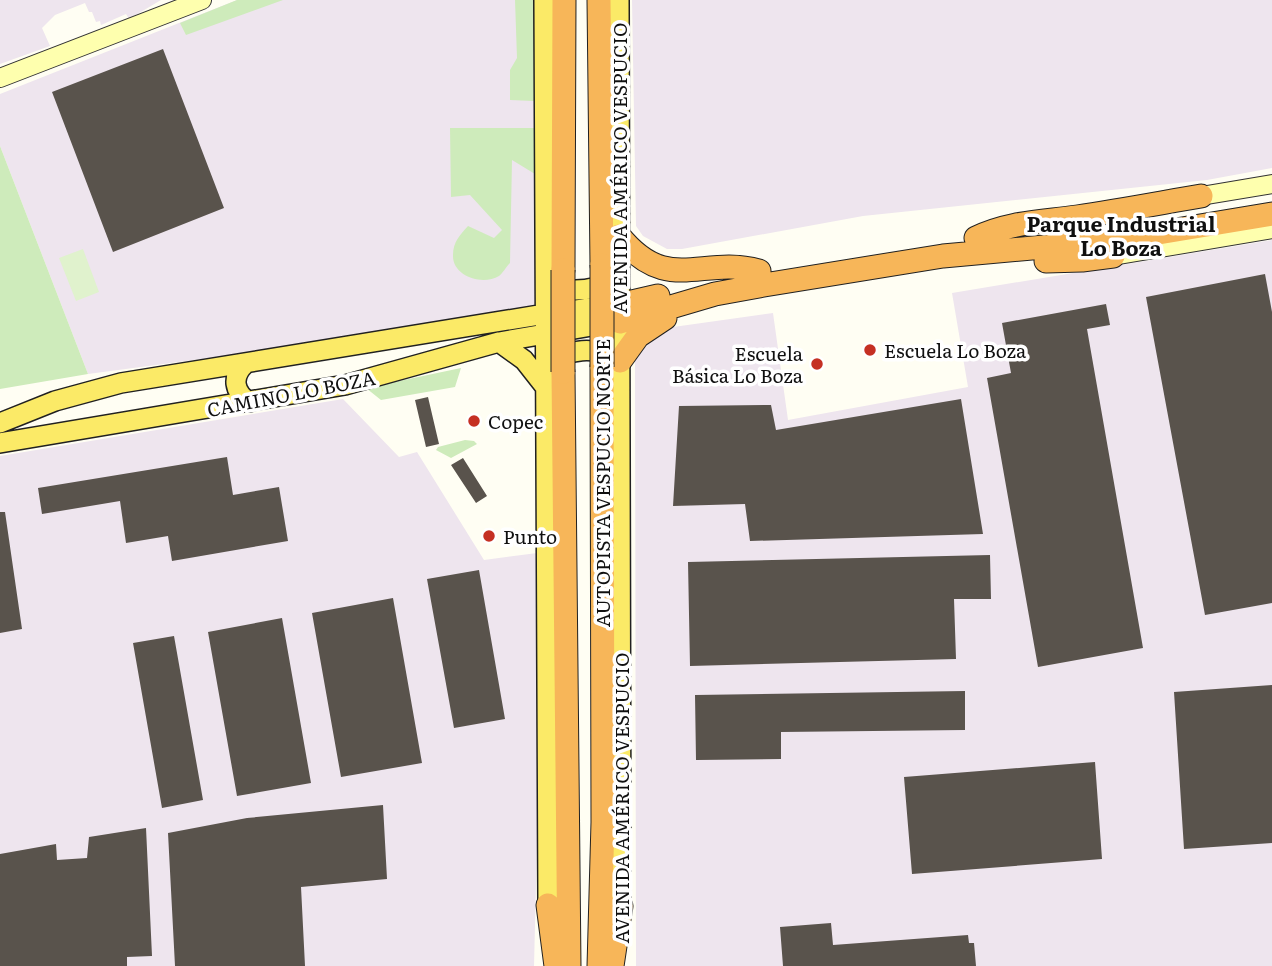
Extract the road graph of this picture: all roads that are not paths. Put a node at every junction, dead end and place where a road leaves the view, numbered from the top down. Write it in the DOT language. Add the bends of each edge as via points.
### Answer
graph roads {
  1 [pos="202,0"];
  2 [pos="544,0"];
  3 [pos="564,0"];
  4 [pos="599,0"];
  5 [pos="619,0"];
  6 [pos="0,79"];
  7 [pos="1272,184"];
  8 [pos="1201,197"];
  9 [pos="1272,200"];
  10 [pos="1272,214"];
  11 [pos="1272,229"];
  12 [pos="620,236"];
  13 [pos="971,246"];
  14 [pos="1113,256"];
  15 [pos="611,271"];
  16 [pos="759,271"];
  17 [pos="554,277"];
  18 [pos="701,298"];
  19 [pos="620,313"];
  20 [pos="545,324"];
  21 [pos="499,342"];
  22 [pos="245,364"];
  23 [pos="611,364"];
  24 [pos="554,369"];
  25 [pos="545,388"];
  26 [pos="249,402"];
  27 [pos="0,423"];
  28 [pos="0,443"];
  29 [pos="548,905"];
  30 [pos="621,906"];
  31 [pos="547,966"];
  32 [pos="556,966"];
  33 [pos="569,966"];
  34 [pos="599,966"];
  35 [pos="612,966"];
  36 [pos="622,966"];
  1 -- 6 [label="street"];
  2 -- 17 [label="main road"];
  3 -- 17 [label="highway, AUTOPISTA VESPUCIO NORTE"];
  4 -- 15 [label="highway, AUTOPISTA VESPUCIO NORTE"];
  5 -- 12 [label="main road, AVENIDA AMÉRICO VESPUCIO"];
  7 -- 8 [label="street"];
  8 -- 13 [label="highway" via="1019,223 998,229"];
  9 -- 13 [label="highway"];
  10 -- 13 [label="highway" via="1110,241"];
  11 -- 14 [label="street"];
  12 -- 15 [label="main road, AVENIDA AMÉRICO VESPUCIO"];
  12 -- 16 [label="highway" via="635,254 660,268 691,271 737,266"];
  13 -- 14 [label="highway" via="1048,262"];
  13 -- 16 [label="highway"];
  13 -- 18 [label="highway"];
  15 -- 17 [label="main road" via="602,286 583,290 564,289"];
  15 -- 19 [label="main road, AVENIDA AMÉRICO VESPUCIO"];
  15 -- 23 [label="highway, AUTOPISTA VESPUCIO NORTE, bridge"];
  16 -- 19 [label="highway" via="636,302"];
  17 -- 20 [label="main road"];
  17 -- 24 [label="highway, AUTOPISTA VESPUCIO NORTE, bridge"];
  18 -- 19 [label="highway"];
  18 -- 23 [label="highway" via="647,328"];
  19 -- 20 [label="main road, CAMINO LO BOZA"];
  19 -- 23 [label="main road, AVENIDA AMÉRICO VESPUCIO"];
  20 -- 21 [label="main road, CAMINO LO BOZA"];
  20 -- 22 [label="main road, CAMINO LO BOZA"];
  20 -- 24 [label="main road"];
  21 -- 25 [label="main road" via="524,360"];
  21 -- 26 [label="main road, CAMINO LO BOZA" via="345,385"];
  22 -- 26 [label="main road" via="235,384"];
  22 -- 27 [label="main road, CAMINO LO BOZA" via="100,388"];
  23 -- 24 [label="main road" via="600,351 589,351 562,355"];
  23 -- 30 [label="main road, AVENIDA AMÉRICO VESPUCIO"];
  23 -- 34 [label="highway, AUTOPISTA VESPUCIO NORTE"];
  24 -- 25 [label="main road"];
  24 -- 33 [label="highway, AUTOPISTA VESPUCIO NORTE"];
  25 -- 29 [label="main road"];
  26 -- 28 [label="main road, CAMINO LO BOZA"];
  29 -- 31 [label="street"];
  29 -- 32 [label="highway"];
  30 -- 35 [label="highway"];
  30 -- 36 [label="street, AVENIDA AMÉRICO VESPUCIO"];
}
